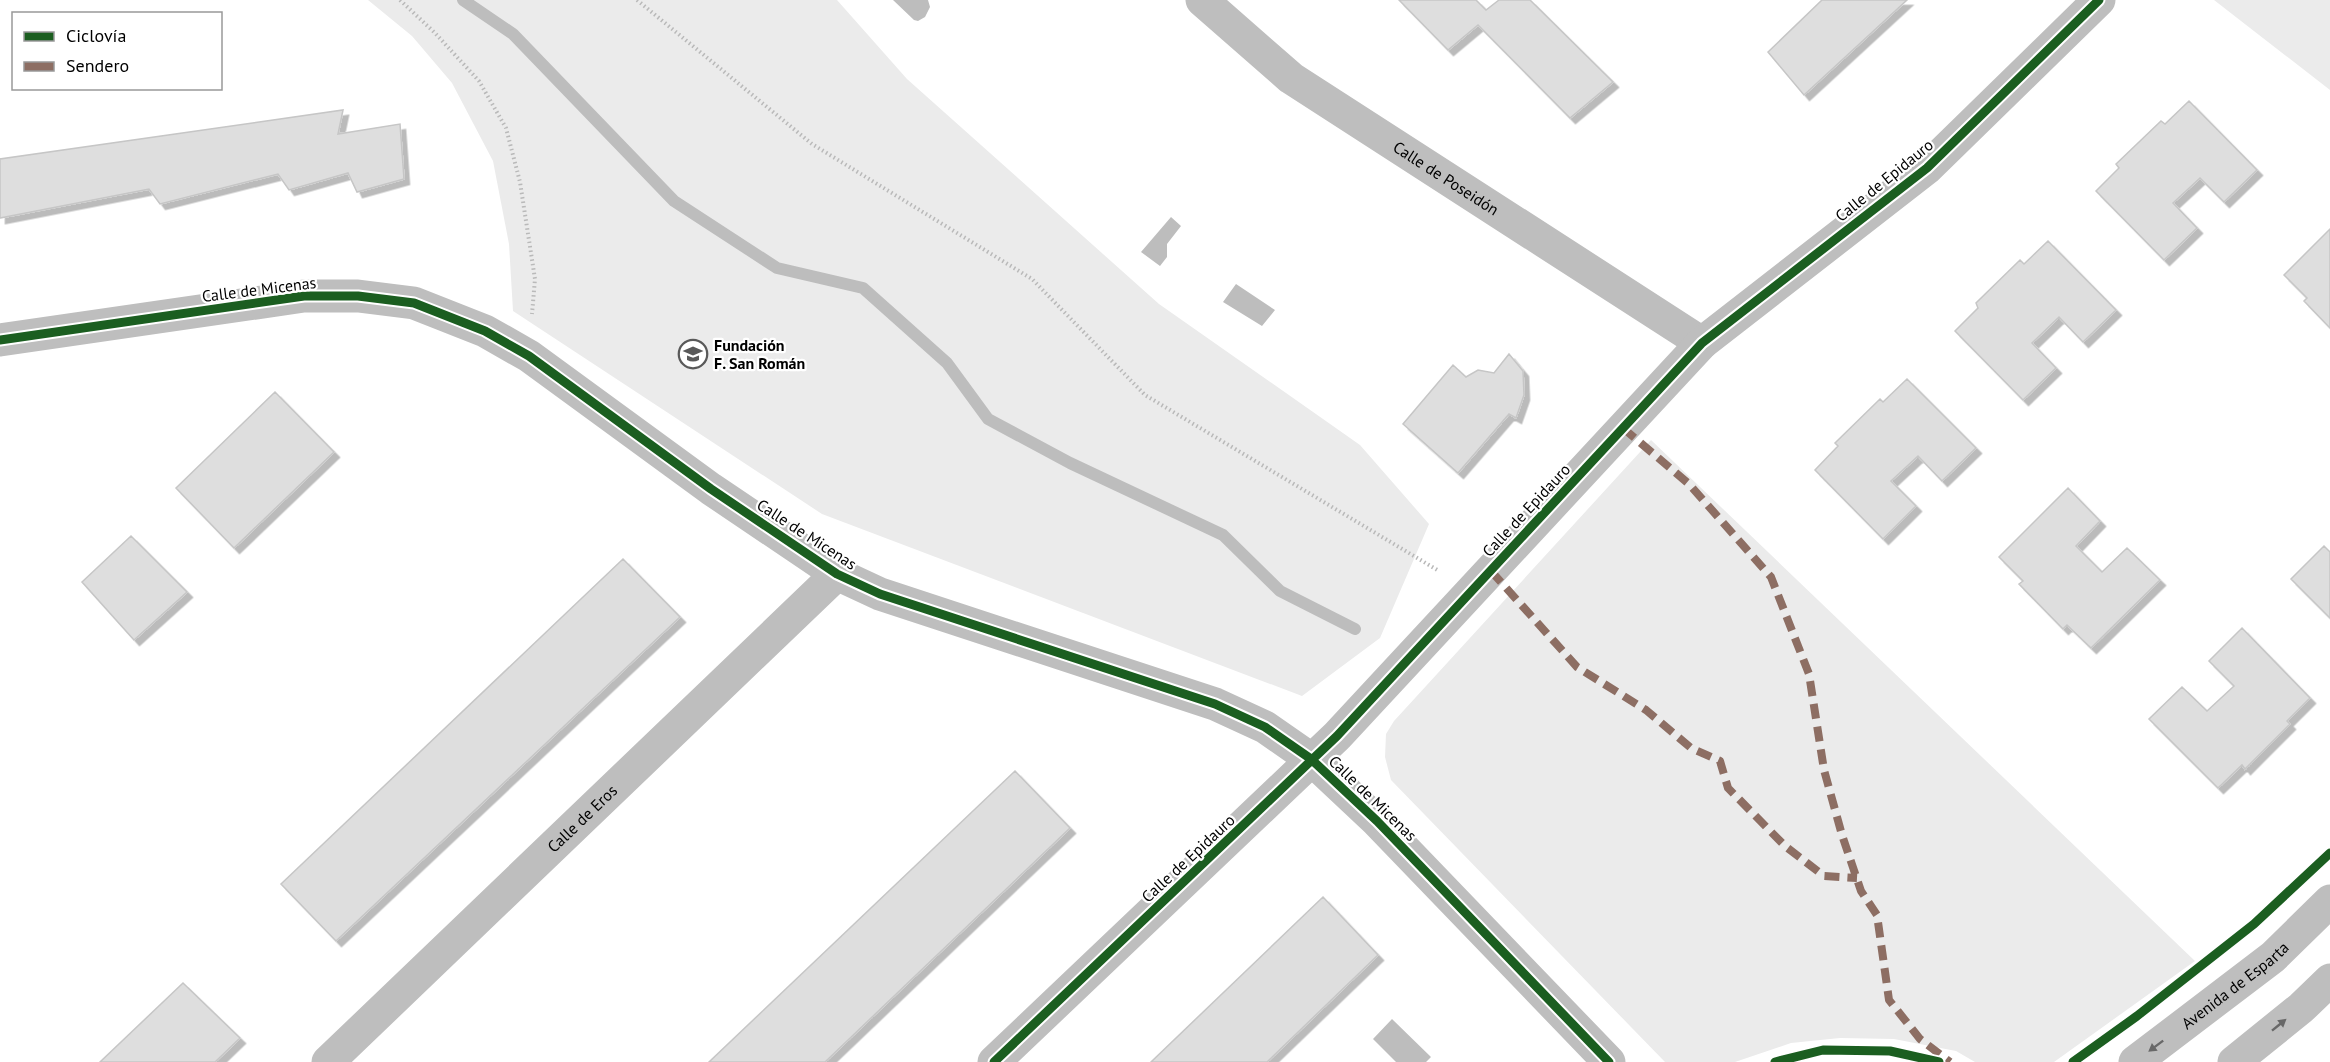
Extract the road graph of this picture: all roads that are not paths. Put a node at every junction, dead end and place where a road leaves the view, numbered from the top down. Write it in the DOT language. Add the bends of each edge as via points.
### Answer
graph roads {
  1 [pos="1202,0"];
  2 [pos="2099,0"];
  3 [pos="0,340"];
  4 [pos="1702,343"];
  5 [pos="837,574"];
  6 [pos="1311,759"];
  7 [pos="2330,902"];
  8 [pos="2330,980"];
  9 [pos="328,1062"];
  10 [pos="994,1062"];
  11 [pos="1609,1062"];
  12 [pos="2135,1062"];
  13 [pos="2234,1062"];
  1 -- 4 [label="street, Calle de Poseidón" via="1291,78"];
  2 -- 4 [label="street, Calle de Epidauro" via="1927,168"];
  3 -- 5 [label="street, Calle de Micenas" via="304,296 358,296 414,303 485,330 528,356 711,489"];
  4 -- 6 [label="street, Calle de Epidauro" via="1337,736"];
  5 -- 6 [label="street, Calle de Micenas" via="880,594 1215,704 1265,728"];
  5 -- 9 [label="street, Calle de Eros"];
  6 -- 10 [label="street, Calle de Epidauro"];
  6 -- 11 [label="street, Calle de Micenas" via="1377,821"];
  7 -- 12 [label="street, Avenida de Esparta, one-way" via="2273,957"];
  13 -- 8 [label="street, one-way"];
}
